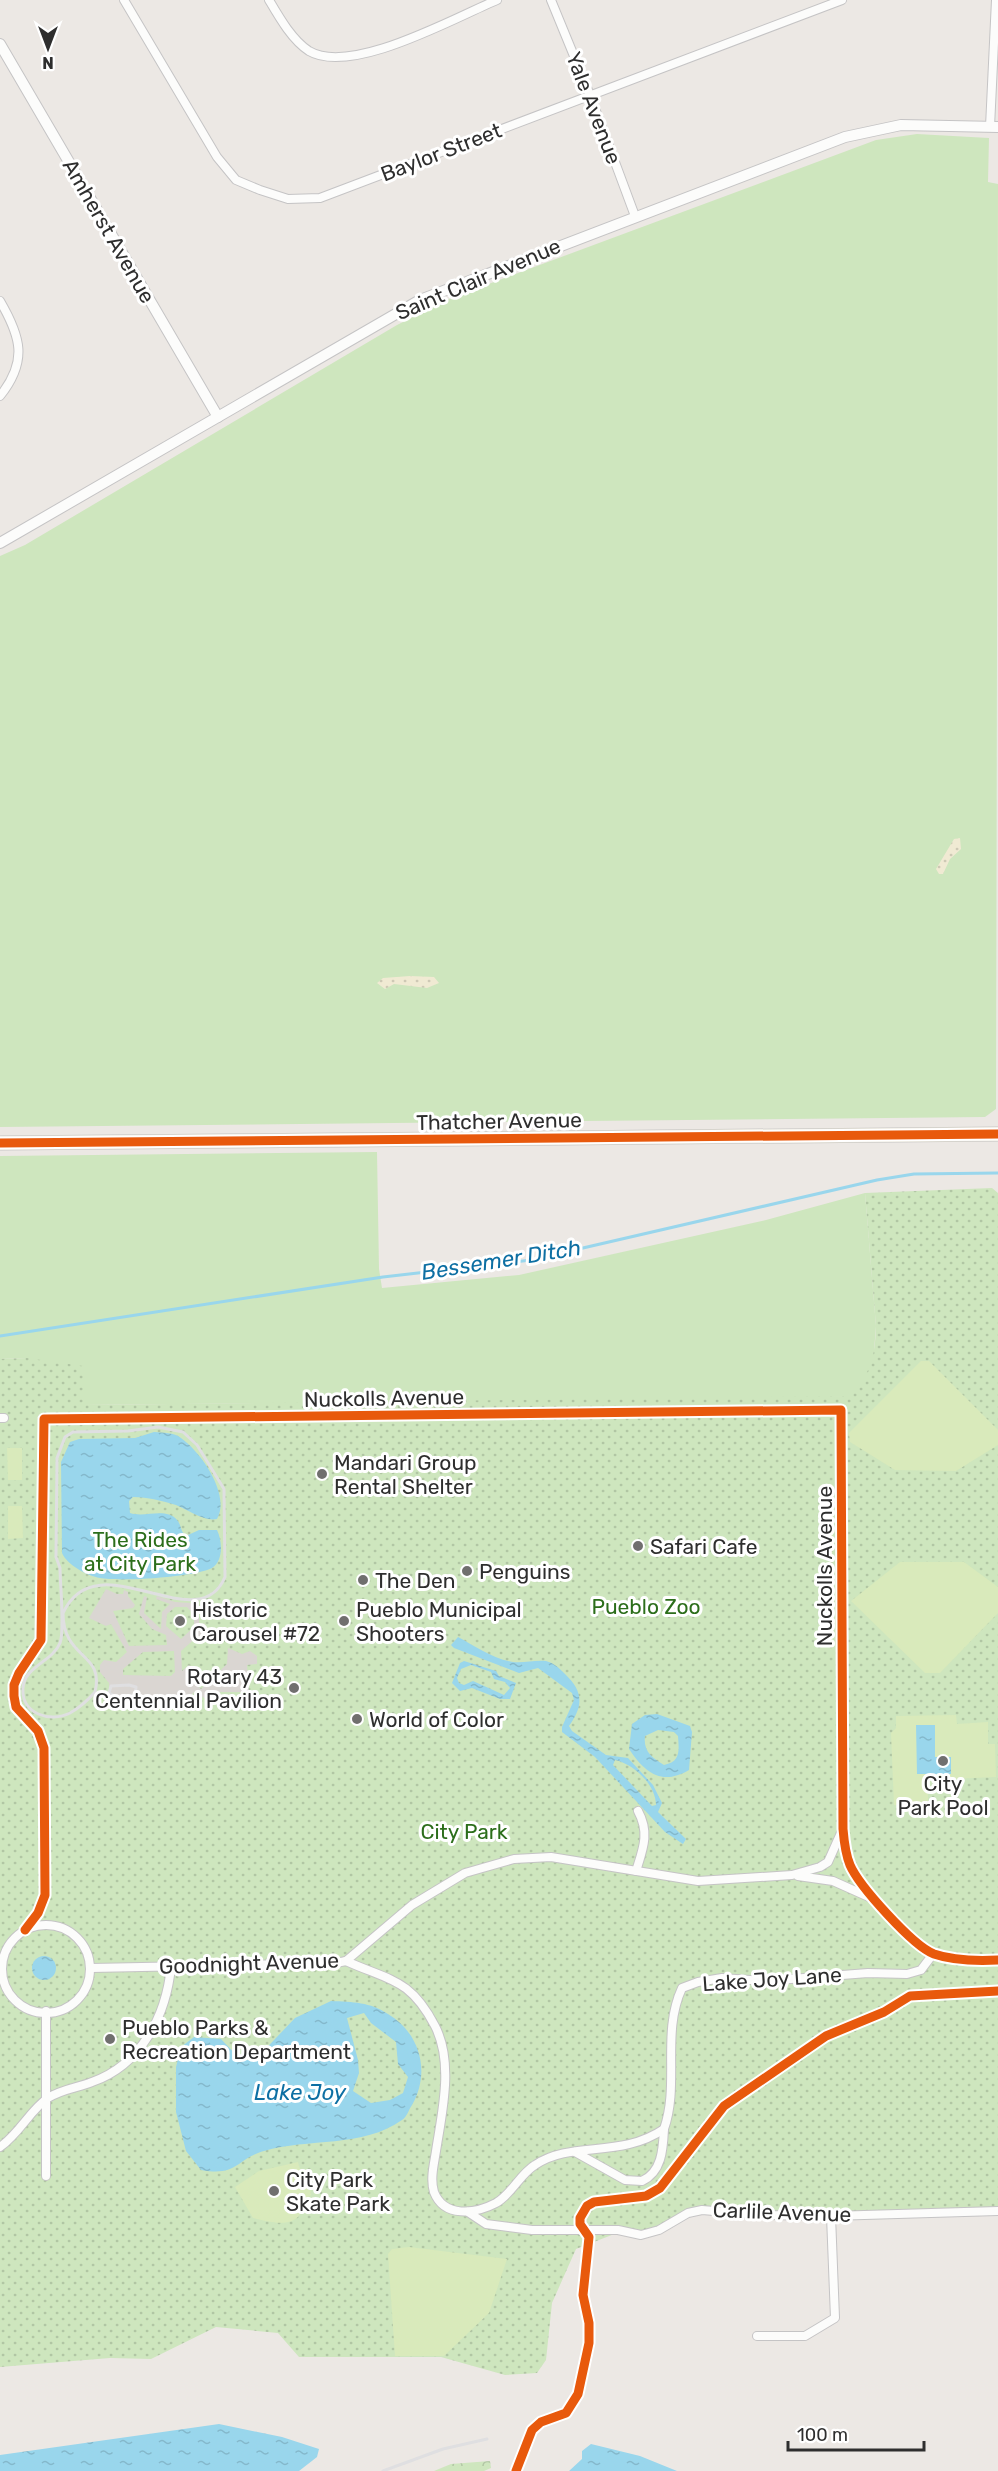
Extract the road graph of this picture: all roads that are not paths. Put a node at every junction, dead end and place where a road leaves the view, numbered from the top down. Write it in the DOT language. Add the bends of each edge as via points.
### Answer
graph roads {
  1 [pos="124,0"];
  2 [pos="269,0"];
  3 [pos="496,0"];
  4 [pos="551,0"];
  5 [pos="842,0"];
  6 [pos="996,0"];
  7 [pos="0,44"];
  8 [pos="590,95"];
  9 [pos="994,127"];
  10 [pos="635,216"];
  11 [pos="0,301"];
  12 [pos="0,396"];
  13 [pos="218,417"];
  14 [pos="0,543"];
  15 [pos="998,1134"];
  16 [pos="0,1143"];
  17 [pos="638,1811"];
  18 [pos="843,1828"];
  19 [pos="636,1871"];
  20 [pos="792,1875"];
  21 [pos="873,1899"];
  22 [pos="25,1930"];
  23 [pos="933,1954"];
  24 [pos="998,1960"];
  25 [pos="346,1961"];
  26 [pos="171,1967"];
  27 [pos="1,1968"];
  28 [pos="91,1968"];
  29 [pos="46,2011"];
  30 [pos="46,2099"];
  31 [pos="664,2129"];
  32 [pos="0,2147"];
  33 [pos="575,2152"];
  34 [pos="46,2176"];
  35 [pos="998,2211"];
  36 [pos="468,2212"];
  37 [pos="831,2216"];
  38 [pos="757,2336"];
  1 -- 8 [label="street, Baylor Street" via="223,165 236,180 288,200 321,198"];
  2 -- 3 [label="street" via="282,23 309,51 346,59 372,54"];
  4 -- 8 [label="street, Yale Avenue"];
  5 -- 8 [label="street, Baylor Street"];
  6 -- 9 [label="street"];
  7 -- 13 [label="street, Amherst Avenue"];
  8 -- 10 [label="street, Yale Avenue"];
  9 -- 10 [label="street, Saint Clair Avenue" via="930,124 873,130 816,147"];
  10 -- 13 [label="street, Saint Clair Avenue" via="420,300"];
  11 -- 12 [label="street" via="12,321 19,347 15,372"];
  13 -- 14 [label="street, Saint Clair Avenue"];
  15 -- 16 [label="main road, Thatcher Avenue"];
  17 -- 19 [label="street" via="646,1826"];
  18 -- 20 [label="street, Goodnight Avenue" via="828,1862"];
  18 -- 21 [label="street" via="849,1863"];
  18 -- 22 [label="street, Nuckolls Avenue" via="841,1410 44,1419 41,1640 14,1685 16,1707 38,1731 44,1748 45,1895"];
  19 -- 20 [label="street, Goodnight Avenue" via="698,1881"];
  19 -- 25 [label="street, Goodnight Avenue" via="551,1857 514,1859 465,1873 412,1905"];
  20 -- 21 [label="street" via="833,1881"];
  21 -- 23 [label="street"];
  22 -- 27 [label="street" via="8,1944"];
  22 -- 28 [label="street" via="48,1925 74,1935 89,1957"];
  23 -- 24 [label="street"];
  23 -- 31 [label="street, Lake Joy Lane" via="921,1970 907,1974 868,1972 765,1981 722,1978 682,1988 672,2024 669,2111"];
  25 -- 26 [label="street, Goodnight Avenue"];
  25 -- 36 [label="street" via="406,1986 436,2028 445,2072 432,2177 434,2191 442,2205"];
  26 -- 28 [label="street, Goodnight Avenue"];
  26 -- 30 [label="street" via="164,2006 135,2054 114,2072"];
  27 -- 29 [label="street" via="3,1982 13,1998 26,2007"];
  28 -- 29 [label="street" via="80,1996 69,2006"];
  29 -- 30 [label="street"];
  30 -- 32 [label="street"];
  30 -- 34 [label="street"];
  31 -- 33 [label="street" via="632,2146"];
  31 -- 33 [label="street" via="657,2168 642,2181 625,2180"];
  33 -- 36 [label="street" via="535,2165 497,2202"];
  35 -- 37 [label="street, Carlile Avenue"];
  36 -- 37 [label="street, Carlile Avenue" via="486,2224 532,2230 618,2230 641,2235 702,2210"];
  37 -- 38 [label="street" via="835,2318 805,2336"];
}
